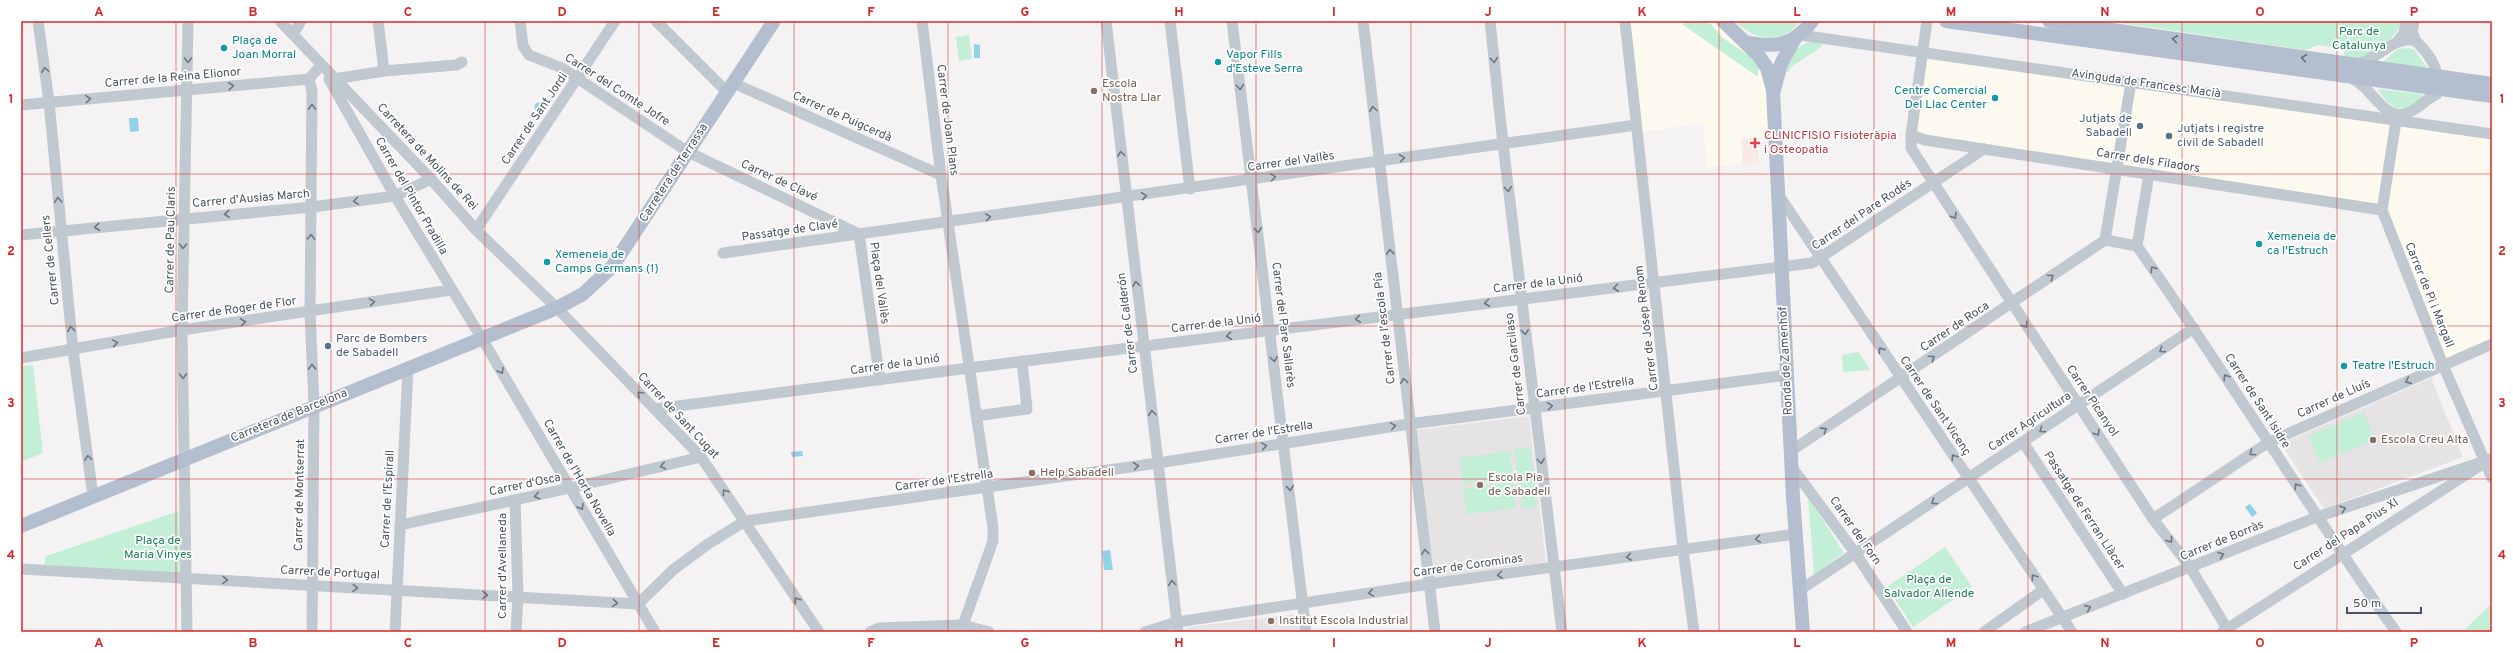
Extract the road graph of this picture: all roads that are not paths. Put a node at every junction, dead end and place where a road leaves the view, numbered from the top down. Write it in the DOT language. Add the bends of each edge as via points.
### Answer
graph roads {
  1 [pos="38,21"];
  2 [pos="188,21"];
  3 [pos="280,21"];
  4 [pos="301,21"];
  5 [pos="378,21"];
  6 [pos="520,21"];
  7 [pos="615,21"];
  8 [pos="656,21"];
  9 [pos="774,21"];
  10 [pos="922,21"];
  11 [pos="1106,21"];
  12 [pos="1170,21"];
  13 [pos="1232,21"];
  14 [pos="1363,21"];
  15 [pos="1490,21"];
  16 [pos="1625,21"];
  17 [pos="1812,21"];
  18 [pos="1927,21"];
  19 [pos="1946,21"];
  20 [pos="2049,21"];
  21 [pos="2406,21"];
  22 [pos="2414,21"];
  23 [pos="1722,22"];
  24 [pos="293,34"];
  25 [pos="1797,38"];
  26 [pos="2398,41"];
  27 [pos="2416,41"];
  28 [pos="1746,42"];
  29 [pos="1923,52"];
  30 [pos="462,62"];
  31 [pos="321,65"];
  32 [pos="384,71"];
  33 [pos="2350,71"];
  34 [pos="2370,74"];
  35 [pos="309,79"];
  36 [pos="334,79"];
  37 [pos="577,79"];
  38 [pos="2132,82"];
  39 [pos="2435,82"];
  40 [pos="2492,84"];
  41 [pos="2457,85"];
  42 [pos="730,88"];
  43 [pos="188,90"];
  44 [pos="1774,90"];
  45 [pos="2492,96"];
  46 [pos="49,102"];
  47 [pos="21,105"];
  48 [pos="2396,118"];
  49 [pos="1636,125"];
  50 [pos="2492,134"];
  51 [pos="1911,135"];
  52 [pos="1503,144"];
  53 [pos="1984,148"];
  54 [pos="688,152"];
  55 [pos="1379,162"];
  56 [pos="2117,169"];
  57 [pos="2149,174"];
  58 [pos="941,175"];
  59 [pos="431,179"];
  60 [pos="1252,181"];
  61 [pos="1933,183"];
  62 [pos="1190,189"];
  63 [pos="1778,194"];
  64 [pos="395,196"];
  65 [pos="1126,198"];
  66 [pos="312,207"];
  67 [pos="2382,210"];
  68 [pos="184,218"];
  69 [pos="949,222"];
  70 [pos="476,230"];
  71 [pos="60,231"];
  72 [pos="859,234"];
  73 [pos="21,235"];
  74 [pos="2105,240"];
  75 [pos="2137,246"];
  76 [pos="723,253"];
  77 [pos="1821,259"];
  78 [pos="1782,269"];
  79 [pos="1655,283"];
  80 [pos="451,290"];
  81 [pos="1522,299"];
  82 [pos="2011,304"];
  83 [pos="557,308"];
  84 [pos="310,312"];
  85 [pos="1397,314"];
  86 [pos="2194,328"];
  87 [pos="182,330"];
  88 [pos="1270,331"];
  89 [pos="481,337"];
  90 [pos="2492,344"];
  91 [pos="1144,347"];
  92 [pos="73,350"];
  93 [pos="21,358"];
  94 [pos="1022,361"];
  95 [pos="2443,365"];
  96 [pos="408,368"];
  97 [pos="969,368"];
  98 [pos="1787,375"];
  99 [pos="1900,379"];
  100 [pos="880,380"];
  101 [pos="1667,390"];
  102 [pos="2079,404"];
  103 [pos="314,406"];
  104 [pos="1534,408"];
  105 [pos="655,409"];
  106 [pos="976,416"];
  107 [pos="1409,424"];
  108 [pos="2023,442"];
  109 [pos="2268,442"];
  110 [pos="1284,443"];
  111 [pos="1791,452"];
  112 [pos="701,457"];
  113 [pos="184,459"];
  114 [pos="2488,460"];
  115 [pos="1158,463"];
  116 [pos="1791,466"];
  117 [pos="2492,478"];
  118 [pos="1969,479"];
  119 [pos="2431,479"];
  120 [pos="570,488"];
  121 [pos="987,488"];
  122 [pos="2435,493"];
  123 [pos="93,496"];
  124 [pos="515,500"];
  125 [pos="2317,517"];
  126 [pos="2154,519"];
  127 [pos="745,521"];
  128 [pos="400,525"];
  129 [pos="21,526"];
  130 [pos="1796,534"];
  131 [pos="1683,549"];
  132 [pos="1856,554"];
  133 [pos="2341,554"];
  134 [pos="2190,567"];
  135 [pos="1555,568"];
  136 [pos="21,569"];
  137 [pos="187,578"];
  138 [pos="1429,584"];
  139 [pos="312,585"];
  140 [pos="397,590"];
  141 [pos="1800,590"];
  142 [pos="2043,590"];
  143 [pos="2123,594"];
  144 [pos="518,596"];
  145 [pos="1303,603"];
  146 [pos="638,604"];
  147 [pos="2063,618"];
  148 [pos="963,625"];
  149 [pos="1176,629"];
  150 [pos="2226,631"];
  151 [pos="187,632"];
  152 [pos="312,632"];
  153 [pos="395,632"];
  154 [pos="516,632"];
  155 [pos="655,632"];
  156 [pos="819,632"];
  157 [pos="870,632"];
  158 [pos="989,632"];
  159 [pos="1145,632"];
  160 [pos="1306,632"];
  161 [pos="1435,632"];
  162 [pos="1562,632"];
  163 [pos="1694,632"];
  164 [pos="1803,632"];
  165 [pos="1907,632"];
  166 [pos="1984,632"];
  167 [pos="2025,632"];
  168 [pos="2072,632"];
  169 [pos="2396,632"];
  46 -- 1 [label="street, Carrer de Cellers, one-way"];
  2 -- 43 [label="street, Carrer de Pau Claris, one-way"];
  3 -- 24 [label="street, Carretera de Molins de Rei"];
  4 -- 24 [label="street"];
  5 -- 32 [label="street"];
  6 -- 37 [label="street, Carrer del Comte Jofre" via="523,46 529,55 562,68"];
  7 -- 37 [label="street, Carrer de Sant Jordi"];
  8 -- 42 [label="street"];
  9 -- 42 [label="main road, Carretera de Terrassa"];
  10 -- 58 [label="street, Carrer de Joan Plans"];
  65 -- 11 [label="street, Carrer de Calderón, one-way"];
  12 -- 62 [label="street"];
  13 -- 60 [label="street, Carrer del Pare Sallarès, one-way"];
  55 -- 14 [label="street, Carrer de l'escola Pía, one-way"];
  15 -- 52 [label="street, Carrer de Garcilaso, one-way"];
  16 -- 49 [label="street, Carrer de Josep Renom"];
  17 -- 25 [label="main road, Ronda de Zamenhof"];
  18 -- 29 [label="street"];
  19 -- 33 [label="main road, Avinguda de Francesc Macià"];
  33 -- 20 [label="main road, Avinguda de Francesc Macià, one-way"];
  21 -- 26 [label="street" via="2404,33"];
  22 -- 27 [label="street" via="2412,32"];
  23 -- 28 [label="main road, Ronda de Zamenhof"];
  24 -- 31 [label="street, Carretera de Molins de Rei"];
  25 -- 28 [label="main road" via="1767,45"];
  25 -- 29 [label="street, Avinguda de Francesc Macià"];
  25 -- 44 [label="main road, Ronda de Zamenhof" via="1781,64"];
  26 -- 27 [label="street"];
  26 -- 34 [label="street"];
  27 -- 39 [label="street"];
  28 -- 44 [label="main road, Ronda de Zamenhof" via="1767,68"];
  29 -- 38 [label="street, Avinguda de Francesc Macià"];
  29 -- 51 [label="street"];
  30 -- 32 [label="street" via="456,65"];
  31 -- 35 [label="street"];
  31 -- 36 [label="street, Carretera de Molins de Rei"];
  31 -- 64 [label="street, Carrer del Pintor Pradilla"];
  32 -- 36 [label="street"];
  33 -- 34 [label="main road, Avinguda de Francesc Macià"];
  33 -- 34 [label="street, Avinguda de Francesc Macià"];
  34 -- 39 [label="main road, Avinguda de Francesc Macià"];
  34 -- 48 [label="street, Avinguda de Francesc Macià" via="2386,111"];
  43 -- 35 [label="street, Carrer de la Reina Elionor, one-way"];
  66 -- 35 [label="street, Carrer de Montserrat, one-way" via="312,91"];
  36 -- 59 [label="street, Carretera de Molins de Rei"];
  37 -- 54 [label="street, Carrer del Comte Jofre"];
  37 -- 70 [label="street, Carrer de Sant Jordi"];
  38 -- 48 [label="street, Avinguda de Francesc Macià"];
  38 -- 56 [label="street"];
  39 -- 41 [label="main road, Avinguda de Francesc Macià"];
  39 -- 41 [label="street, Avinguda de Francesc Macià"];
  39 -- 48 [label="street, Avinguda de Francesc Macià" via="2406,114"];
  40 -- 41 [label="main road, Avinguda de Francesc Macià"];
  41 -- 45 [label="main road, Avinguda de Francesc Macià"];
  42 -- 54 [label="main road, Carretera de Terrassa"];
  42 -- 58 [label="street, Carrer de Puigcerdà"];
  46 -- 43 [label="street, Carrer de la Reina Elionor, one-way"];
  43 -- 68 [label="street, Carrer de Pau Claris"];
  44 -- 63 [label="main road, Ronda de Zamenhof"];
  46 -- 47 [label="street, Carrer de la Reina Elionor"];
  71 -- 46 [label="street, Carrer de Cellers, one-way"];
  48 -- 50 [label="street, Avinguda de Francesc Macià"];
  48 -- 67 [label="street"];
  49 -- 52 [label="street, Carrer del Vallès"];
  49 -- 79 [label="street, Carrer de Josep Renom"];
  51 -- 53 [label="street, Carrer dels Filadors" via="1925,140"];
  51 -- 61 [label="street" via="1911,148"];
  55 -- 52 [label="street, Carrer del Vallès, one-way"];
  52 -- 81 [label="street, Carrer de Garcilaso, one-way"];
  53 -- 56 [label="street, Carrer dels Filadors"];
  53 -- 61 [label="street, Carrer del Pare Rodés"];
  54 -- 72 [label="street, Carrer de Clavé"];
  54 -- 83 [label="main road, Carretera de Terrassa" via="612,267 583,294"];
  60 -- 55 [label="street, Carrer del Vallès, one-way"];
  85 -- 55 [label="street, Carrer de l'escola Pía, one-way"];
  56 -- 57 [label="street, Carrer dels Filadors"];
  56 -- 74 [label="street"];
  57 -- 67 [label="street, Carrer dels Filadors"];
  57 -- 75 [label="street"];
  58 -- 69 [label="street, Carrer de Joan Plans"];
  59 -- 64 [label="street, Carrer d'Ausias March"];
  59 -- 70 [label="street, Carretera de Molins de Rei"];
  60 -- 62 [label="street, Carrer del Vallès"];
  60 -- 88 [label="street, Carrer del Pare Sallarès, one-way"];
  61 -- 77 [label="street, Carrer del Pare Rodés"];
  61 -- 82 [label="street, Carrer Picanyol, one-way"];
  65 -- 62 [label="street, Carrer del Vallès, one-way"];
  63 -- 77 [label="street, Carrer de Sant Vicenç"];
  63 -- 78 [label="main road, Ronda de Zamenhof"];
  64 -- 66 [label="street, Carrer d'Ausias March, one-way"];
  64 -- 80 [label="street, Carrer del Pintor Pradilla"];
  69 -- 65 [label="street, Carrer del Vallès, one-way"];
  91 -- 65 [label="street, Carrer de Calderón, one-way"];
  66 -- 68 [label="street, Carrer d'Ausias March, one-way"];
  84 -- 66 [label="street, Carrer de Montserrat, one-way"];
  67 -- 95 [label="street, Carrer de Pi i Margall"];
  68 -- 71 [label="street, Carrer d'Ausias March, one-way"];
  68 -- 87 [label="street, Carrer de Pau Claris, one-way"];
  69 -- 72 [label="street, Plaça del Vallès"];
  69 -- 97 [label="street"];
  70 -- 83 [label="street, Carretera de Molins de Rei"];
  71 -- 73 [label="street, Carrer d'Ausias March"];
  92 -- 71 [label="street, Carrer de Cellers, one-way"];
  72 -- 76 [label="street, Passatge de Clavé"];
  72 -- 100 [label="street, Plaça del Vallès"];
  74 -- 75 [label="street"];
  82 -- 74 [label="street, Carrer de Roca, one-way"];
  86 -- 75 [label="street, Carrer de Sant Isidre, one-way"];
  77 -- 78 [label="street, Carrer del Pare Rodés" via="1812,264"];
  99 -- 77 [label="street, Carrer de Sant Vicenç, one-way"];
  78 -- 79 [label="street, Carrer de la Unió"];
  78 -- 98 [label="main road, Ronda de Zamenhof"];
  79 -- 81 [label="street, Carrer de la Unió, one-way"];
  79 -- 101 [label="street, Carrer de Josep Renom"];
  84 -- 80 [label="street, Carrer de Roger de Flor, one-way"];
  80 -- 89 [label="street, Carrer del Pintor Pradilla"];
  81 -- 85 [label="street, Carrer de la Unió, one-way"];
  81 -- 104 [label="street, Carrer de Garcilaso, one-way"];
  99 -- 82 [label="street, Carrer de Roca, one-way"];
  82 -- 102 [label="street, Carrer Picanyol, one-way"];
  83 -- 89 [label="main road, Carretera de Barcelona"];
  105 -- 83 [label="street, Carrer de Sant Cugat, one-way"];
  87 -- 84 [label="street, Carrer de Roger de Flor, one-way"];
  103 -- 84 [label="street, Carrer de Montserrat, one-way"];
  85 -- 88 [label="street, Carrer de la Unió, one-way"];
  107 -- 85 [label="street, Carrer de l'escola Pía, one-way"];
  86 -- 102 [label="street, Carrer Agricultura, one-way"];
  109 -- 86 [label="street, Carrer de Sant Isidre, one-way"];
  92 -- 87 [label="street, Carrer de Roger de Flor, one-way"];
  87 -- 113 [label="street, Carrer de Pau Claris, one-way"];
  88 -- 91 [label="street, Carrer de la Unió, one-way"];
  88 -- 110 [label="street, Carrer del Pare Sallarès, one-way"];
  89 -- 96 [label="main road, Carretera de Barcelona"];
  89 -- 120 [label="street, Carrer de l'Horta Novella, one-way"];
  90 -- 95 [label="street, Carrer de Lluís"];
  91 -- 94 [label="street, Carrer de la Unió"];
  115 -- 91 [label="street, Carrer de Calderón, one-way"];
  92 -- 93 [label="street, Carrer de Roger de Flor"];
  123 -- 92 [label="street, Carrer de Cellers, one-way"];
  94 -- 97 [label="street, Carrer de la Unió"];
  94 -- 106 [label="street" via="1027,409"];
  95 -- 109 [label="street, Carrer de Lluís, one-way"];
  95 -- 114 [label="street, Carrer de Pi i Margall"];
  96 -- 103 [label="main road, Carretera de Barcelona"];
  96 -- 128 [label="street, Carrer de l'Espirall"];
  97 -- 100 [label="street, Carrer de la Unió"];
  97 -- 106 [label="street"];
  98 -- 101 [label="street, Carrer de l'Estrella"];
  98 -- 111 [label="main road, Ronda de Zamenhof"];
  111 -- 99 [label="street, Carrer de Roca, one-way"];
  118 -- 99 [label="street, Carrer de Sant Vicenç, one-way"];
  100 -- 105 [label="street, Carrer de la Unió"];
  104 -- 101 [label="street, Carrer de l'Estrella, one-way"];
  101 -- 131 [label="street, Carrer de Josep Renom"];
  102 -- 108 [label="street, Carrer Agricultura, one-way"];
  102 -- 126 [label="street, Carrer Picanyol, one-way"];
  103 -- 113 [label="main road, Carretera de Barcelona"];
  103 -- 139 [label="street, Carrer de Montserrat"];
  104 -- 107 [label="street, Carrer de l'Estrella"];
  104 -- 135 [label="street, Carrer de Garcilaso, one-way"];
  105 -- 112 [label="street, Carrer de Sant Cugat"];
  106 -- 121 [label="street"];
  110 -- 107 [label="street, Carrer de l'Estrella, one-way"];
  138 -- 107 [label="street, Carrer de l'escola Pía, one-way"];
  108 -- 118 [label="street, Carrer Agricultura"];
  108 -- 143 [label="street, Passatge de Ferran Llàcer"];
  125 -- 109 [label="street, Carrer de Sant Isidre, one-way"];
  109 -- 126 [label="street, Carrer de Lluís, one-way"];
  115 -- 110 [label="street, Carrer de l'Estrella, one-way"];
  110 -- 145 [label="street, Carrer del Pare Sallarès, one-way"];
  111 -- 116 [label="main road, Ronda de Zamenhof"];
  112 -- 120 [label="street, Carrer d'Osca, one-way"];
  127 -- 112 [label="street, Carrer de Sant Cugat, one-way"];
  113 -- 123 [label="main road, Carretera de Barcelona"];
  113 -- 137 [label="street, Carrer de Pau Claris"];
  114 -- 117 [label="street, Carrer de Pi i Margall"];
  114 -- 119 [label="street, Carrer de Borràs"];
  114 -- 122 [label="street, Carrer del Papa Pius XI"];
  121 -- 115 [label="street, Carrer de l'Estrella, one-way"];
  149 -- 115 [label="street, Carrer de Calderón, one-way"];
  116 -- 130 [label="main road, Ronda de Zamenhof"];
  116 -- 132 [label="street, Carrer del Forn"];
  118 -- 132 [label="street, Carrer Agricultura, one-way"];
  142 -- 118 [label="street, Carrer de Sant Vicenç, one-way"];
  119 -- 122 [label="street" via="2437,489"];
  125 -- 119 [label="street, Carrer de Borràs, one-way"];
  120 -- 124 [label="street, Carrer d'Osca, one-way"];
  120 -- 146 [label="street, Carrer de l'Horta Novella, one-way"];
  121 -- 127 [label="street, Carrer de l'Estrella"];
  121 -- 148 [label="street" via="993,541"];
  122 -- 133 [label="street, Carrer del Papa Pius XI"];
  123 -- 129 [label="main road, Carretera de Barcelona"];
  124 -- 128 [label="street, Carrer d'Osca"];
  124 -- 144 [label="street, Carrer d'Avellaneda"];
  125 -- 133 [label="street, Carrer de Sant Isidre"];
  134 -- 125 [label="street, Carrer de Borràs, one-way"];
  126 -- 134 [label="street, Carrer Picanyol, one-way"];
  127 -- 146 [label="street" via="673,570"];
  156 -- 127 [label="street, Carrer de Sant Cugat, one-way"];
  128 -- 140 [label="street, Carrer de l'Espirall"];
  130 -- 131 [label="street, Carrer de Corominas, one-way"];
  130 -- 141 [label="main road, Ronda de Zamenhof"];
  131 -- 135 [label="street, Carrer de Corominas, one-way"];
  131 -- 163 [label="street, Carrer de Josep Renom"];
  132 -- 141 [label="street, Carrer Agricultura"];
  132 -- 165 [label="street, Carrer del Forn"];
  133 -- 150 [label="street, Carrer del Papa Pius XI"];
  133 -- 169 [label="street, Carrer de Sant Isidre"];
  134 -- 143 [label="street, Carrer de Borràs"];
  134 -- 150 [label="street, Carrer Picanyol"];
  135 -- 138 [label="street, Carrer de Corominas, one-way"];
  135 -- 162 [label="street, Carrer de Garcilaso"];
  136 -- 137 [label="street, Carrer de Portugal"];
  137 -- 139 [label="street, Carrer de Portugal, one-way"];
  137 -- 151 [label="street, Carrer de Pau Claris"];
  138 -- 145 [label="street, Carrer de Corominas, one-way"];
  138 -- 161 [label="street, Carrer de l'escola Pía"];
  139 -- 140 [label="street, Carrer de Portugal, one-way"];
  139 -- 152 [label="street, Carrer de Montserrat"];
  140 -- 144 [label="street, Carrer de Portugal, one-way"];
  140 -- 153 [label="street, Carrer de l'Espirall"];
  141 -- 164 [label="main road, Ronda de Zamenhof"];
  142 -- 147 [label="street, Carrer de Sant Vicenç"];
  142 -- 166 [label="street"];
  147 -- 143 [label="street, Carrer de Borràs, one-way"];
  144 -- 146 [label="street, Carrer de Portugal, one-way"];
  144 -- 154 [label="street, Carrer d'Avellaneda"];
  145 -- 149 [label="street, Carrer de Corominas"];
  145 -- 160 [label="street, Carrer del Pare Sallarès"];
  146 -- 155 [label="street, Carrer de l'Horta Novella"];
  147 -- 167 [label="street, Carrer de Borràs"];
  147 -- 168 [label="street, Carrer de Sant Vicenç"];
  148 -- 157 [label="street" via="879,628"];
  148 -- 158 [label="street"];
  149 -- 159 [label="street, Carrer de Corominas"];
}
